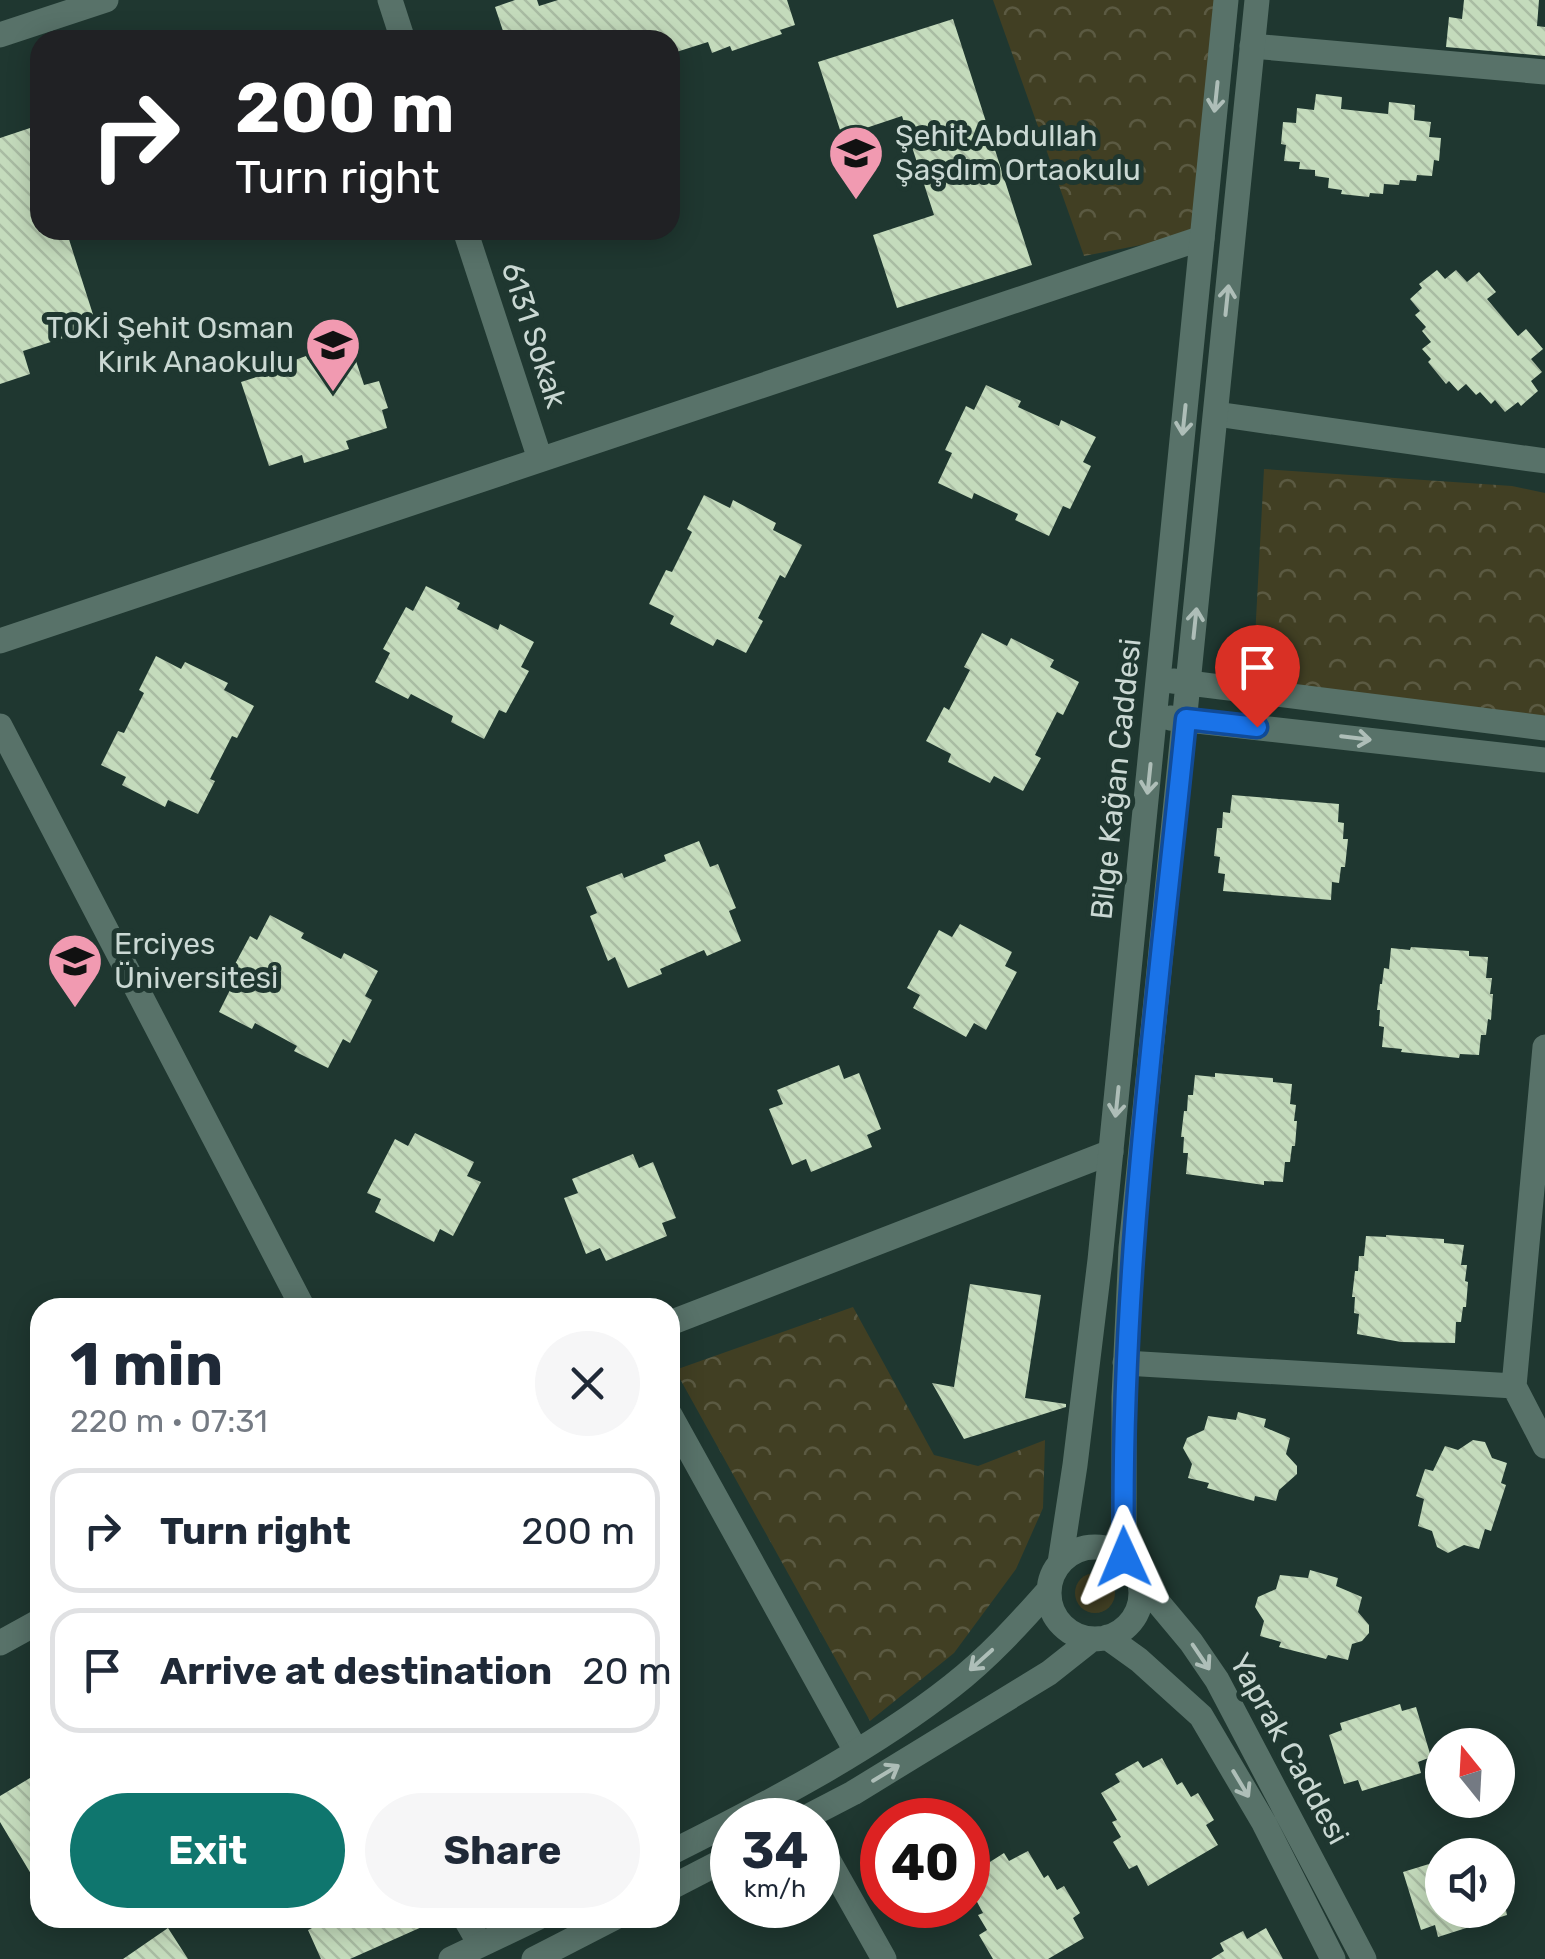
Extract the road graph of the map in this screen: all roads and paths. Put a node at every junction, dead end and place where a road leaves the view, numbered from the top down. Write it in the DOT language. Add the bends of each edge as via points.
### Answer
graph roads {
  1 [pos="106,0"];
  2 [pos="390,0"];
  3 [pos="1226,0"];
  4 [pos="1257,0"];
  5 [pos="400,30"];
  6 [pos="0,35"];
  7 [pos="1252,46"];
  8 [pos="1545,72"];
  9 [pos="1202,238"];
  10 [pos="468,240"];
  11 [pos="1216,414"];
  12 [pos="540,460"];
  13 [pos="1545,461"];
  14 [pos="0,641"];
  15 [pos="1158,680"];
  16 [pos="1189,683"];
  17 [pos="1155,717"];
  18 [pos="1186,719"];
  19 [pos="0,726"];
  20 [pos="1545,728"];
  21 [pos="1545,760"];
  22 [pos="1545,1047"];
  23 [pos="1112,1152"];
  24 [pos="298,1298"];
  25 [pos="680,1319"];
  26 [pos="1125,1363"];
  27 [pos="1514,1386"];
  28 [pos="680,1433"];
  29 [pos="1545,1446"];
  30 [pos="1124,1557"];
  31 [pos="1060,1563"];
  32 [pos="1140,1581"];
  33 [pos="1049,1590"];
  34 [pos="30,1626"];
  35 [pos="1099,1638"];
  36 [pos="0,1643"];
  37 [pos="856,1751"];
  38 [pos="840,1800"];
  39 [pos="680,1848"];
  40 [pos="710,1867"];
  41 [pos="840,1881"];
  42 [pos="680,1883"];
  43 [pos="471,1928"];
  44 [pos="515,1928"];
  45 [pos="594,1928"];
  46 [pos="480,1944"];
  47 [pos="451,1959"];
  48 [pos="534,1959"];
  49 [pos="884,1959"];
  50 [pos="1333,1959"];
  51 [pos="1364,1959"];
  1 -- 6 [label="street"];
  2 -- 5 [label="street"];
  3 -- 9 [label="street, Bilge Kağan Caddesi, one-way"];
  4 -- 7 [label="street, Bilge Kağan Caddesi"];
  7 -- 8 [label="street"];
  11 -- 7 [label="street, Bilge Kağan Caddesi, one-way"];
  9 -- 12 [label="street"];
  9 -- 15 [label="street, Bilge Kağan Caddesi, one-way"];
  10 -- 12 [label="street, 6131 Sokak"];
  11 -- 13 [label="street"];
  16 -- 11 [label="street, Bilge Kağan Caddesi, one-way"];
  12 -- 14 [label="street"];
  15 -- 16 [label="street"];
  15 -- 17 [label="street, Bilge Kağan Caddesi"];
  16 -- 18 [label="street, Bilge Kağan Caddesi"];
  16 -- 20 [label="street"];
  17 -- 18 [label="street"];
  17 -- 23 [label="street, Bilge Kağan Caddesi, one-way"];
  18 -- 21 [label="street, one-way"];
  18 -- 26 [label="street, Bilge Kağan Caddesi"];
  19 -- 24 [label="street"];
  22 -- 27 [label="street"];
  23 -- 25 [label="street"];
  23 -- 31 [label="street, Bilge Kağan Caddesi"];
  26 -- 27 [label="street"];
  26 -- 30 [label="street, Bilge Kağan Caddesi"];
  27 -- 29 [label="street"];
  28 -- 37 [label="street"];
  30 -- 31 [label="street" via="1084,1548"];
  30 -- 32 [label="street"];
  31 -- 33 [label="street"];
  32 -- 35 [label="street" via="1131,1622"];
  32 -- 51 [label="street, Yaprak Caddesi, one-way" via="1217,1680"];
  33 -- 35 [label="street" via="1056,1618 1078,1635"];
  33 -- 37 [label="street, one-way" via="954,1684"];
  34 -- 36 [label="street"];
  38 -- 35 [label="street, one-way"];
  35 -- 50 [label="street, Yaprak Caddesi, one-way" via="1150,1669 1201,1716"];
  37 -- 39 [label="street"];
  40 -- 42 [label="street"];
  41 -- 49 [label="street"];
  43 -- 46 [label="street"];
  44 -- 46 [label="street"];
  45 -- 48 [label="street"];
  46 -- 47 [label="street"];
}
